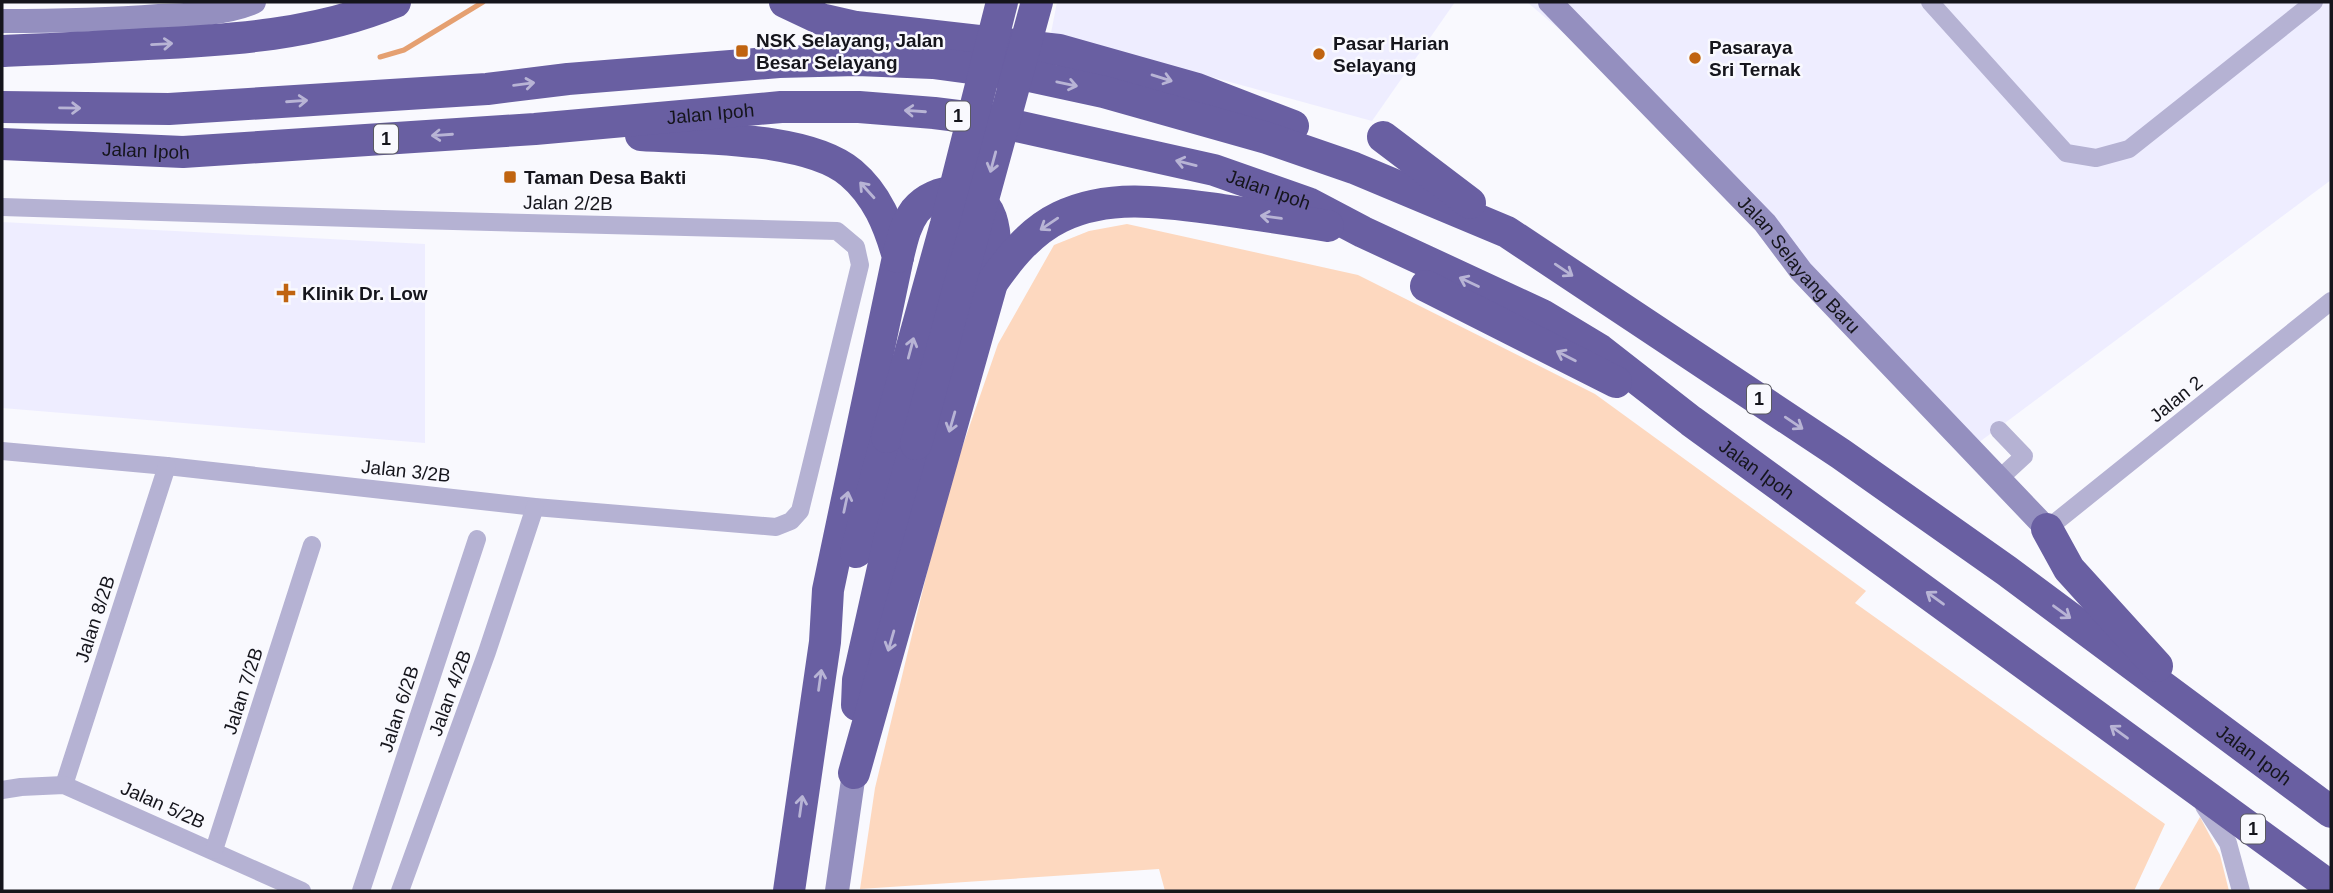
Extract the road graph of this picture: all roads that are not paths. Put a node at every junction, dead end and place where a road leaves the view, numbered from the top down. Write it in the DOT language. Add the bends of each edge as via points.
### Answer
graph roads {
  1 [pos="254,2"];
  2 [pos="395,2"];
  3 [pos="785,2"];
  4 [pos="1002,2"];
  5 [pos="1037,2"];
  6 [pos="1550,2"];
  7 [pos="1930,2"];
  8 [pos="2314,2"];
  9 [pos="2,22"];
  10 [pos="2,51"];
  11 [pos="2,107"];
  12 [pos="535,129"];
  13 [pos="1383,136"];
  14 [pos="2,144"];
  15 [pos="1438,202"];
  16 [pos="2,206"];
  17 [pos="1363,232"];
  18 [pos="1507,232"];
  19 [pos="898,257"];
  20 [pos="992,283"];
  21 [pos="1426,286"];
  22 [pos="2331,301"];
  23 [pos="1691,421"];
  24 [pos="1999,430"];
  25 [pos="902,441"];
  26 [pos="2,451"];
  27 [pos="167,466"];
  28 [pos="1999,479"];
  29 [pos="535,507"];
  30 [pos="800,511"];
  31 [pos="2047,529"];
  32 [pos="477,539"];
  33 [pos="312,545"];
  34 [pos="2007,571"];
  35 [pos="825,642"];
  36 [pos="2195,710"];
  37 [pos="2174,772"];
  38 [pos="854,773"];
  39 [pos="64,785"];
  40 [pos="2,790"];
  41 [pos="2331,812"];
  42 [pos="214,850"];
  43 [pos="786,885"];
  44 [pos="2331,887"];
  45 [pos="302,891"];
  46 [pos="361,891"];
  47 [pos="400,891"];
  48 [pos="837,891"];
  49 [pos="2241,891"];
  1 -- 9 [label="street" via="185,15"];
  10 -- 2 [label="highway, one-way" via="275,36 356,17"];
  3 -- 15 [label="highway, one-way" via="821,19 856,27 1059,50 1128,67 1305,131"];
  25 -- 4 [label="highway, one-way, bridge" via="946,224"];
  5 -- 25 [label="highway, one-way, bridge"];
  6 -- 28 [label="street, Jalan Selayang Baru" via="1765,223 1801,271"];
  7 -- 8 [label="street" via="2066,153 2096,158 2129,149"];
  11 -- 15 [label="highway, Jalan Ipoh / 1, one-way" via="169,109 486,89 779,62 933,63 1104,92 1323,156"];
  12 -- 14 [label="highway, Jalan Ipoh / 1, one-way" via="183,152"];
  17 -- 12 [label="highway, Jalan Ipoh / 1, one-way" via="1308,203 1214,170 945,114 781,107"];
  19 -- 12 [label="highway, one-way" via="890,228 874,199 851,173 825,156 716,140"];
  13 -- 18 [label="highway"];
  15 -- 18 [label="highway, Jalan Ipoh / 1"];
  16 -- 30 [label="street, Jalan 2/2B" via="837,231 856,247 860,265"];
  17 -- 20 [label="highway, one-way" via="1130,200 1060,216 1035,233"];
  23 -- 17 [label="highway, Jalan Ipoh / 1, one-way" via="1600,350 1542,315"];
  18 -- 34 [label="highway, Jalan Ipoh / 1, one-way" via="1841,454"];
  19 -- 20 [label="highway" via="916,211 947,192 967,192 980,200 990,215 995,234"];
  35 -- 19 [label="highway, one-way" via="828,590"];
  20 -- 38 [label="highway, one-way"];
  23 -- 21 [label="highway, one-way"];
  22 -- 31 [label="street, Jalan 2"];
  37 -- 23 [label="highway, Jalan Ipoh / 1, one-way"];
  24 -- 28 [label="street" via="2024,456"];
  25 -- 35 [label="highway"];
  25 -- 38 [label="highway" via="889,541 858,680"];
  26 -- 27 [label="street, Jalan 3/2B"];
  27 -- 29 [label="street, Jalan 3/2B"];
  27 -- 39 [label="street, Jalan 8/2B"];
  28 -- 31 [label="street, Jalan Selayang Baru"];
  29 -- 30 [label="street, Jalan 3/2B" via="776,527 792,521"];
  29 -- 47 [label="street, Jalan 4/2B"];
  31 -- 34 [label="highway" via="2049,570 2041,574"];
  31 -- 36 [label="highway" via="2069,569"];
  32 -- 46 [label="street, Jalan 6/2B"];
  33 -- 42 [label="street, Jalan 7/2B"];
  34 -- 36 [label="highway, Jalan Ipoh / 1, one-way"];
  43 -- 35 [label="highway, one-way"];
  36 -- 41 [label="highway, Jalan Ipoh / 1"];
  37 -- 44 [label="highway, Jalan Ipoh / 1"];
  37 -- 49 [label="street" via="2202,803 2228,843"];
  38 -- 48 [label="street"];
  39 -- 40 [label="street, Jalan 5/2B"];
  39 -- 42 [label="street, Jalan 5/2B"];
  42 -- 45 [label="street, Jalan 5/2B"];
}
